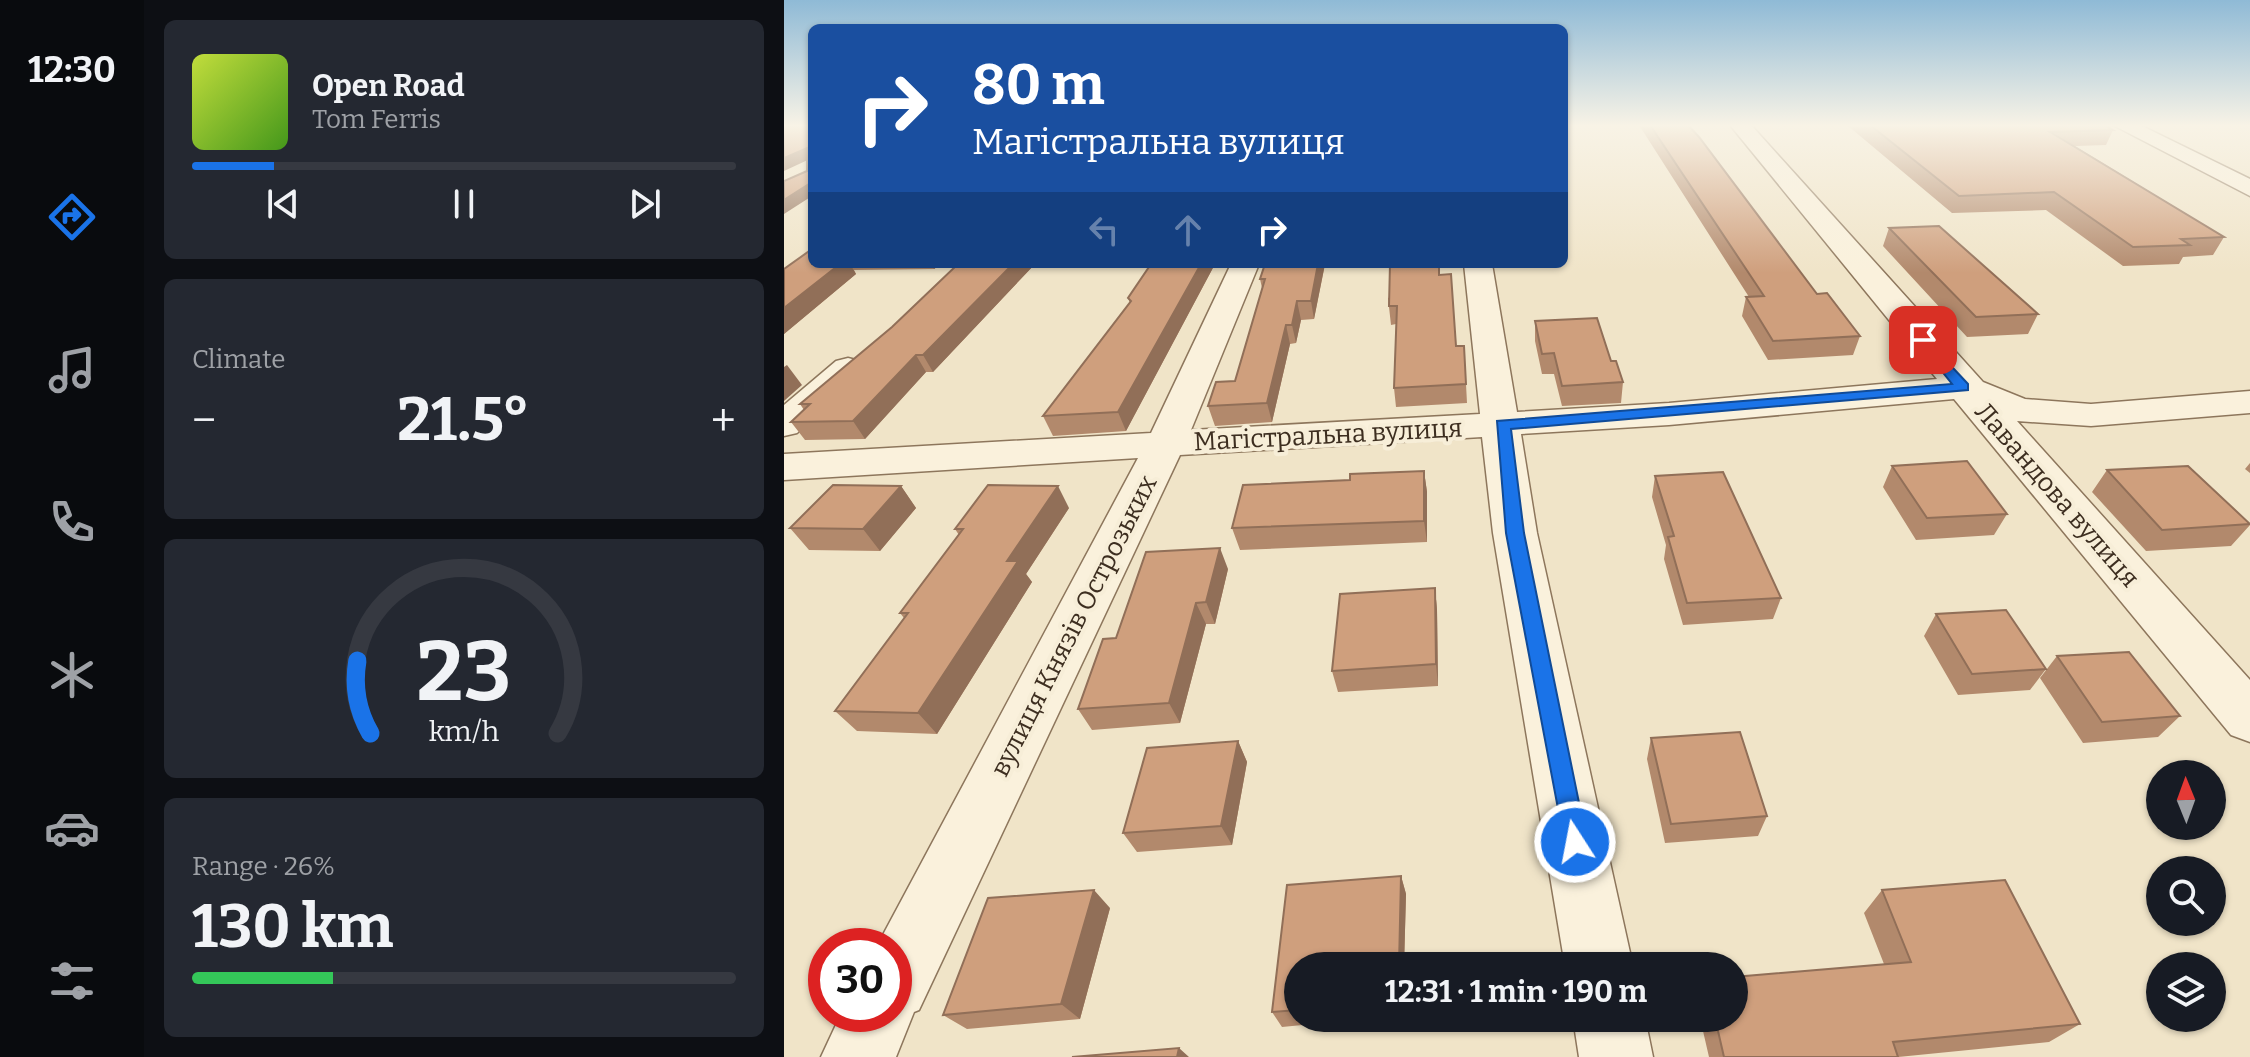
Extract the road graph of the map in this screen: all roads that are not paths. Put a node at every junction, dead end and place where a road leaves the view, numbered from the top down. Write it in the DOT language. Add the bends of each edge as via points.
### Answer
graph roads {
  1 [pos="1782,174"];
  2 [pos="2221,174"];
  3 [pos="2250,189"];
  4 [pos="1243,268"];
  5 [pos="1479,268"];
  6 [pos="872,347"];
  7 [pos="1963,387"];
  8 [pos="2250,402"];
  9 [pos="784,425"];
  10 [pos="1502,425"];
  11 [pos="1165,445"];
  12 [pos="784,467"];
  13 [pos="2250,718"];
  14 [pos="912,949"];
  15 [pos="1596,952"];
  16 [pos="870,1032"];
  17 [pos="1612,1032"];
  18 [pos="858,1057"];
  19 [pos="1616,1057"];
  1 -- 7 [label="street, Лавандова вулиця"];
  2 -- 3 [label="street"];
  4 -- 11 [label="street, вулиця Князів Острозьких"];
  5 -- 10 [label="street"];
  6 -- 9 [label="street"];
  7 -- 8 [label="street, Магістральна вулиця" via="2019,410 2091,415"];
  7 -- 10 [label="street, Магістральна вулиця"];
  7 -- 13 [label="street, Лавандова вулиця"];
  10 -- 11 [label="street, Магістральна вулиця"];
  10 -- 15 [label="street" via="1515,533"];
  11 -- 12 [label="street, Магістральна вулиця"];
  11 -- 14 [label="street, вулиця Князів Острозьких"];
  16 -- 18 [label="street"];
  17 -- 19 [label="street"];
}
